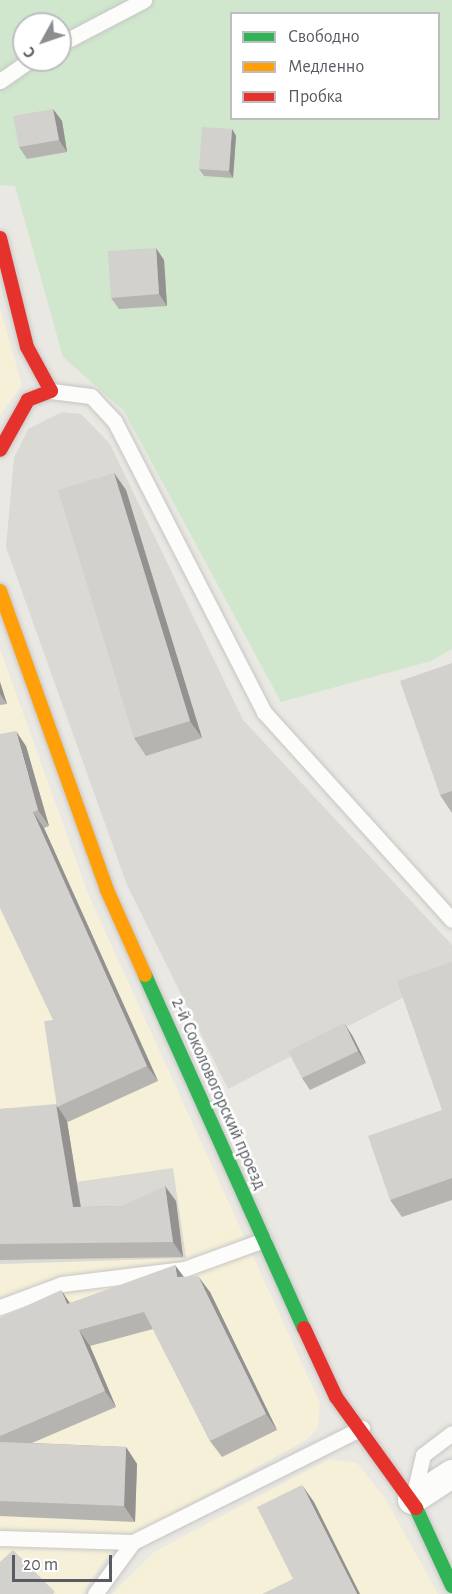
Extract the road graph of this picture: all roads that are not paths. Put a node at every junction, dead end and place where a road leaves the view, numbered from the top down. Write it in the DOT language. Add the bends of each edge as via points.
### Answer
graph roads {
  1 [pos="144,0"];
  2 [pos="72,38"];
  3 [pos="13,72"];
  4 [pos="0,81"];
  5 [pos="0,238"];
  6 [pos="51,391"];
  7 [pos="0,450"];
  8 [pos="0,591"];
  9 [pos="452,920"];
  10 [pos="264,1240"];
  11 [pos="0,1307"];
  12 [pos="362,1428"];
  13 [pos="452,1433"];
  14 [pos="452,1474"];
  15 [pos="412,1500"];
  16 [pos="0,1538"];
  17 [pos="133,1542"];
  18 [pos="452,1586"];
  19 [pos="95,1594"];
  1 -- 2 [label="lane"];
  3 -- 4 [label="lane"];
  5 -- 6 [label="street" via="27,347"];
  6 -- 7 [label="street" via="27,400"];
  6 -- 9 [label="lane" via="92,396 115,422 264,712"];
  8 -- 10 [label="street, 2-й Соколовогорский проезд" via="107,890"];
  10 -- 11 [label="lane" via="184,1269 62,1284"];
  10 -- 12 [label="street, 2-й Соколовогорский проезд" via="336,1397"];
  12 -- 15 [label="street, 2-й Соколовогорский проезд"];
  12 -- 17 [label="lane"];
  13 -- 15 [label="lane" via="423,1455"];
  14 -- 15 [label="street"];
  15 -- 18 [label="street, 2-й Соколовогорский проезд"];
  16 -- 17 [label="lane"];
  17 -- 19 [label="lane"];
}
